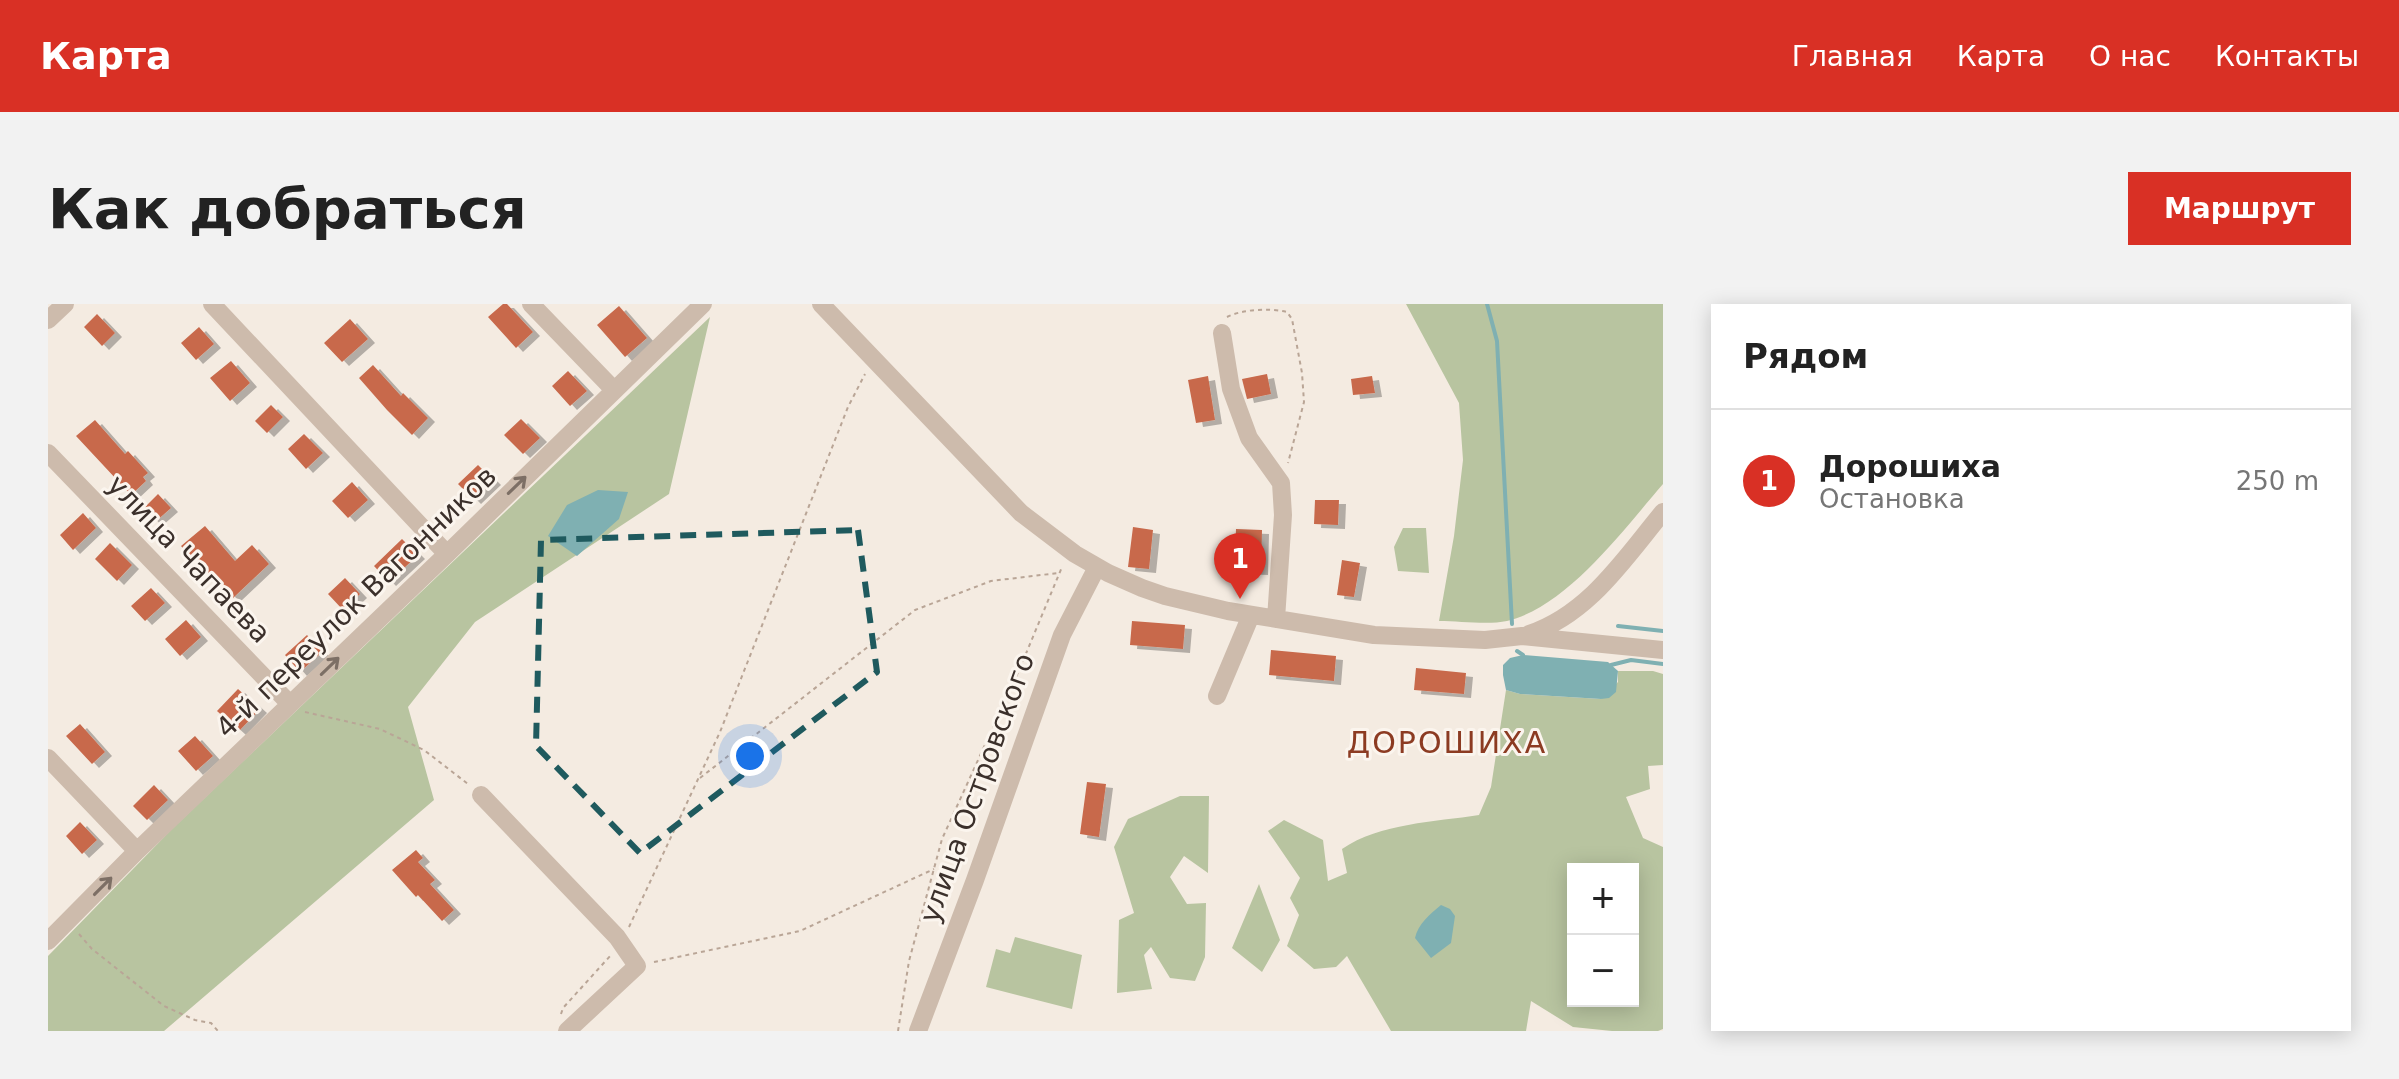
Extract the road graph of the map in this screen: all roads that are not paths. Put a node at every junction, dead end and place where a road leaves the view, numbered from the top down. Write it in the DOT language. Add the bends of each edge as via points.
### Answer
graph roads {
  1 [pos="65,304"];
  2 [pos="212,304"];
  3 [pos="531,304"];
  4 [pos="703,304"];
  5 [pos="821,304"];
  6 [pos="48,320"];
  7 [pos="1222,333"];
  8 [pos="614,390"];
  9 [pos="48,453"];
  10 [pos="1663,512"];
  11 [pos="447,554"];
  12 [pos="1097,567"];
  13 [pos="1251,615"];
  14 [pos="1276,619"];
  15 [pos="1522,636"];
  16 [pos="1663,650"];
  17 [pos="1217,696"];
  18 [pos="290,704"];
  19 [pos="48,758"];
  20 [pos="481,795"];
  21 [pos="137,851"];
  22 [pos="48,941"];
  23 [pos="563,1025"];
  24 [pos="918,1031"];
  1 -- 6 [label="street"];
  2 -- 11 [label="street"];
  3 -- 8 [label="street"];
  4 -- 8 [label="street, 4-й переулок Вагонников"];
  5 -- 12 [label="street" via="1011,504"];
  7 -- 14 [label="street" via="1231,389 1249,438 1281,483"];
  11 -- 8 [label="street, 4-й переулок Вагонников, one-way"];
  9 -- 18 [label="street, улица Чапаева"];
  10 -- 15 [label="street" via="1585,602 1562,619"];
  18 -- 11 [label="street, 4-й переулок Вагонников, one-way"];
  12 -- 13 [label="street" via="1165,596"];
  12 -- 24 [label="street, улица Островского" via="1062,635"];
  13 -- 14 [label="street"];
  13 -- 17 [label="street"];
  14 -- 15 [label="street" via="1374,635 1485,640"];
  15 -- 16 [label="street"];
  18 -- 21 [label="street, 4-й переулок Вагонников"];
  19 -- 21 [label="street"];
  20 -- 23 [label="street" via="637,966"];
  22 -- 21 [label="street, 4-й переулок Вагонников, one-way"];
}
